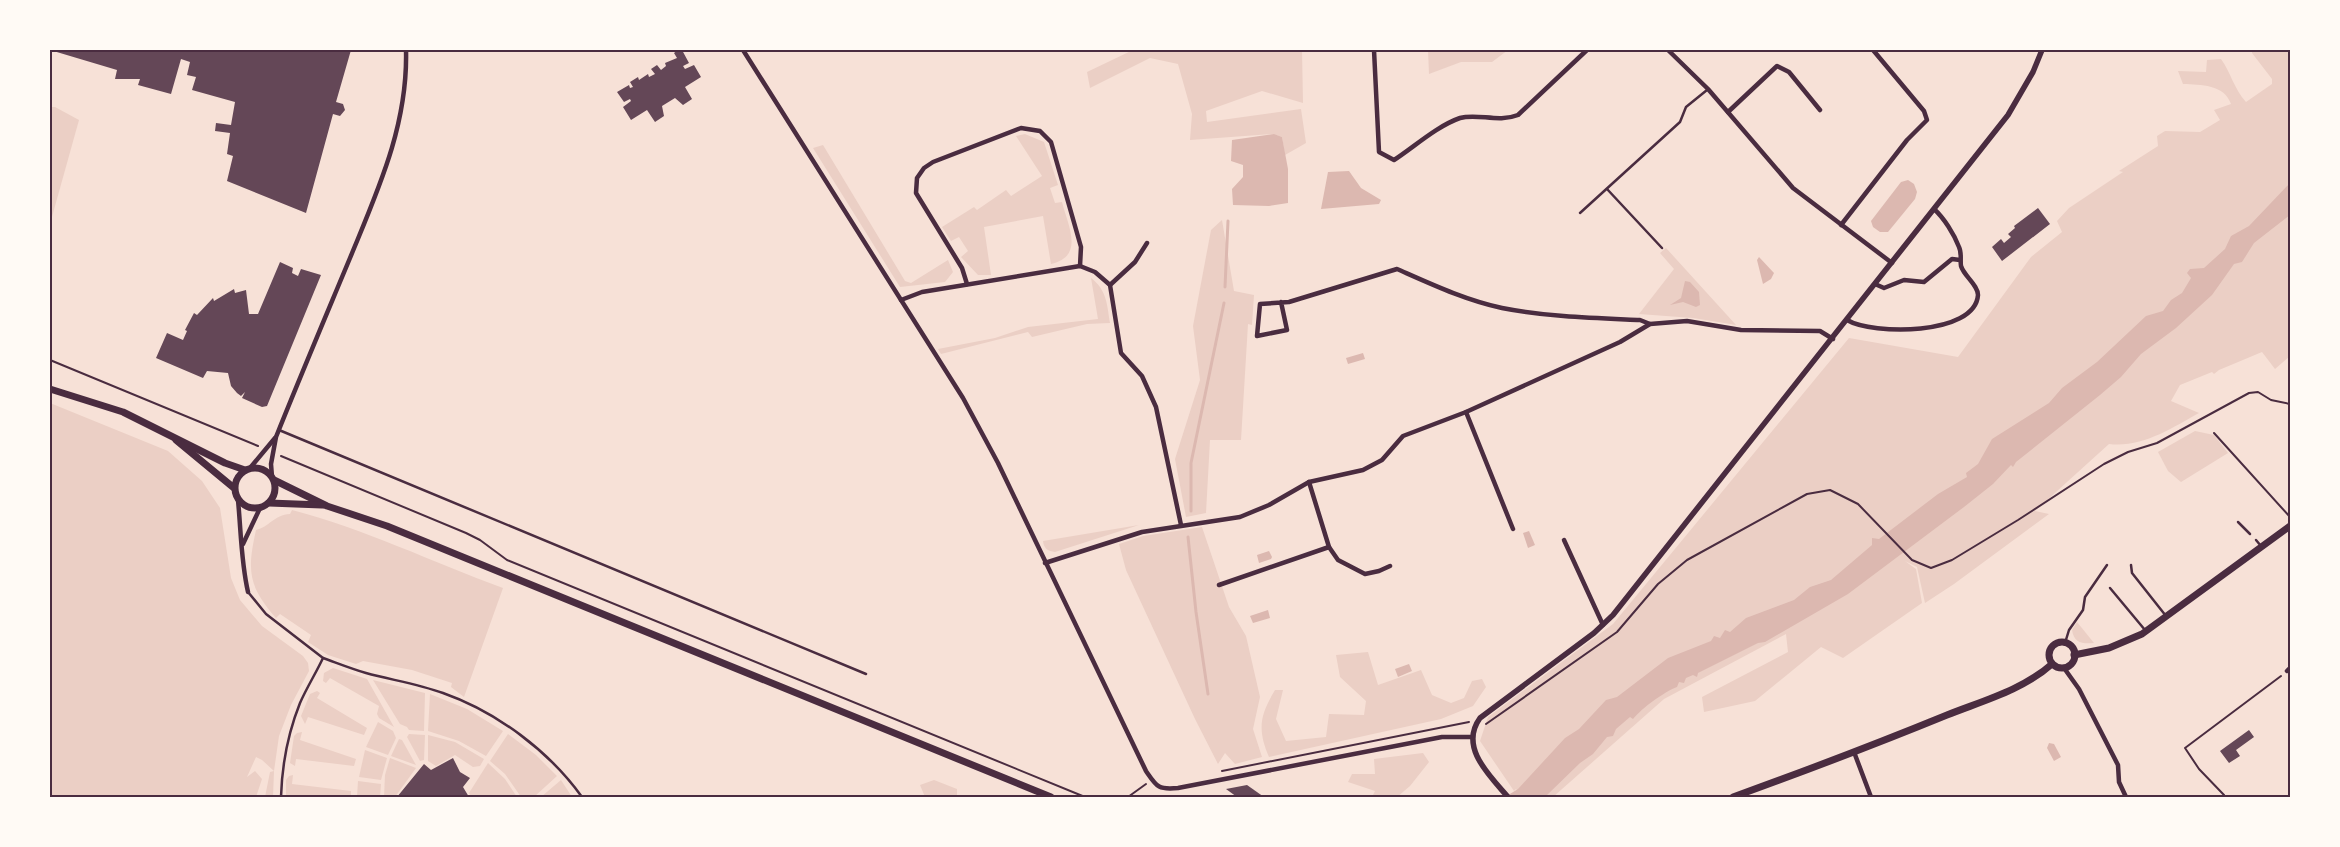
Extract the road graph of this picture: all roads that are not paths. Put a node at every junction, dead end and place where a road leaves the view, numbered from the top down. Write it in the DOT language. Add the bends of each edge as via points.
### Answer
graph roads {
  1 [pos="406,50"];
  2 [pos="743,50"];
  3 [pos="1374,50"];
  4 [pos="1587,50"];
  5 [pos="1668,50"];
  6 [pos="1873,50"];
  7 [pos="2042,50"];
  8 [pos="1708,89"];
  9 [pos="1820,110"];
  10 [pos="1728,112"];
  11 [pos="1607,189"];
  12 [pos="1934,209"];
  13 [pos="1580,213"];
  14 [pos="1841,225"];
  15 [pos="1147,243"];
  16 [pos="1662,248"];
  17 [pos="1960,260"];
  18 [pos="1892,263"];
  19 [pos="1080,266"];
  20 [pos="967,284"];
  21 [pos="1875,284"];
  22 [pos="1110,285"];
  23 [pos="901,300"];
  24 [pos="1281,302"];
  25 [pos="1847,320"];
  26 [pos="1650,324"];
  27 [pos="1833,339"];
  28 [pos="50,389"];
  29 [pos="1466,412"];
  30 [pos="279,430"];
  31 [pos="166,432"];
  32 [pos="276,437"];
  33 [pos="247,469"];
  34 [pos="273,478"];
  35 [pos="1309,482"];
  36 [pos="234,488"];
  37 [pos="238,500"];
  38 [pos="269,503"];
  39 [pos="327,506"];
  40 [pos="260,508"];
  41 [pos="2238,522"];
  42 [pos="1181,525"];
  43 [pos="2290,526"];
  44 [pos="1513,529"];
  45 [pos="2250,534"];
  46 [pos="1564,540"];
  47 [pos="243,545"];
  48 [pos="1329,547"];
  49 [pos="1045,563"];
  50 [pos="2107,565"];
  51 [pos="2131,565"];
  52 [pos="1390,566"];
  53 [pos="1219,584"];
  54 [pos="2110,588"];
  55 [pos="248,592"];
  56 [pos="2167,617"];
  57 [pos="1603,625"];
  58 [pos="2146,632"];
  59 [pos="2065,643"];
  60 [pos="2074,655"];
  61 [pos="323,658"];
  62 [pos="2052,664"];
  63 [pos="2064,668"];
  64 [pos="866,674"];
  65 [pos="1472,737"];
  66 [pos="1854,752"];
  67 [pos="1506,795"];
  68 [pos="281,797"];
  69 [pos="582,797"];
  70 [pos="1051,797"];
  71 [pos="1733,797"];
  72 [pos="1871,797"];
  73 [pos="2126,797"];
  1 -- 30 [label="street" via="403,103 389,163"];
  2 -- 23 [label="street"];
  3 -- 4 [label="street" via="1379,152 1394,160 1461,118 1508,119 1518,115"];
  5 -- 8 [label="street"];
  6 -- 14 [label="street" via="1924,110 1926,120"];
  7 -- 12 [label="street" via="2008,115"];
  8 -- 10 [label="street"];
  8 -- 11 [label="lane" via="1686,107 1680,122"];
  9 -- 10 [label="street" via="1789,72 1777,66"];
  10 -- 14 [label="street" via="1793,188"];
  11 -- 13 [label="lane"];
  11 -- 16 [label="lane"];
  12 -- 17 [label="street" via="1959,247"];
  12 -- 18 [label="street"];
  14 -- 18 [label="street"];
  15 -- 22 [label="street" via="1135,262"];
  17 -- 21 [label="street" via="1952,259 1924,282 1904,280 1884,288"];
  17 -- 25 [label="street" via="1963,272 1976,288 1978,297 1957,319 1939,327 1895,330 1863,327"];
  18 -- 21 [label="street"];
  19 -- 20 [label="street"];
  19 -- 20 [label="street" via="1081,247 1051,142 1040,131 1021,128 933,162 917,178 916,193 962,268"];
  19 -- 22 [label="street" via="1095,272"];
  20 -- 23 [label="street" via="922,292"];
  21 -- 25 [label="street"];
  22 -- 42 [label="street" via="1121,353 1142,376 1156,406"];
  23 -- 49 [label="street" via="963,398"];
  24 -- 24 [label="street" via="1287,330 1257,336 1260,304"];
  24 -- 26 [label="street" via="1397,268 1443,289 1501,308 1564,318 1640,320"];
  25 -- 27 [label="street"];
  26 -- 27 [label="street" via="1687,321 1741,330 1820,331"];
  26 -- 29 [label="street" via="1620,342"];
  27 -- 57 [label="street"];
  28 -- 31 [label="main road" via="123,412"];
  29 -- 35 [label="street" via="1403,436 1382,460 1363,470"];
  29 -- 44 [label="street"];
  30 -- 32 [label="street"];
  30 -- 64 [label="lane"];
  31 -- 33 [label="main road" via="225,463"];
  31 -- 36 [label="main road"];
  32 -- 33 [label="street"];
  32 -- 34 [label="street"];
  33 -- 34 [label="main road" via="262,469"];
  33 -- 36 [label="main road" via="237,478"];
  34 -- 38 [label="main road" via="275,492"];
  34 -- 39 [label="main road"];
  35 -- 42 [label="street" via="1240,517"];
  35 -- 48 [label="street"];
  36 -- 37 [label="main road"];
  37 -- 40 [label="main road" via="247,507"];
  37 -- 47 [label="street"];
  38 -- 39 [label="main road"];
  38 -- 40 [label="main road"];
  39 -- 70 [label="main road" via="387,526"];
  40 -- 47 [label="street"];
  41 -- 45 [label="lane"];
  42 -- 49 [label="street" via="1142,532"];
  43 -- 56 [label="main road" via="2258,543"];
  46 -- 57 [label="street"];
  47 -- 55 [label="street" via="242,568"];
  48 -- 52 [label="street" via="1338,560 1365,574"];
  48 -- 53 [label="street"];
  49 -- 65 [label="street" via="1146,771 1164,790 1420,741 1452,736"];
  50 -- 59 [label="lane" via="2085,597 2083,610 2069,630"];
  51 -- 56 [label="lane" via="2132,573"];
  54 -- 58 [label="lane"];
  55 -- 61 [label="lane" via="266,614"];
  56 -- 58 [label="main road"];
  57 -- 65 [label="street" via="1495,705 1477,722"];
  58 -- 60 [label="main road" via="2109,648"];
  59 -- 60 [label="main road" via="2072,648"];
  59 -- 62 [label="main road" via="2057,643 2051,648 2049,657"];
  60 -- 63 [label="main road" via="2072,663"];
  61 -- 68 [label="lane" via="292,726 284,759"];
  61 -- 69 [label="lane" via="427,688 472,706 509,727 548,758"];
  62 -- 63 [label="main road"];
  62 -- 66 [label="main road" via="2040,675 2006,691"];
  63 -- 73 [label="street" via="2118,764 2119,782"];
  65 -- 67 [label="street" via="1477,758"];
  66 -- 71 [label="main road"];
  66 -- 72 [label="street"];
}
